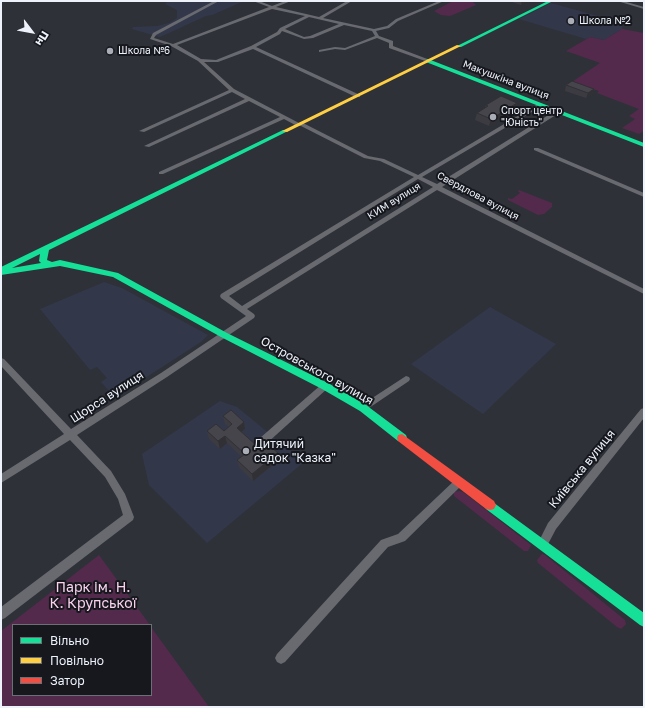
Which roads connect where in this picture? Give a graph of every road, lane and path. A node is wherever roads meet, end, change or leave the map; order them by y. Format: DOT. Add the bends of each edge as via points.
graph roads {
  1 [pos="217,1"];
  2 [pos="255,1"];
  3 [pos="289,1"];
  4 [pos="350,1"];
  5 [pos="442,1"];
  6 [pos="550,1"];
  7 [pos="619,1"];
  8 [pos="429,3"];
  9 [pos="434,4"];
  10 [pos="274,8"];
  11 [pos="644,8"];
  12 [pos="310,16"];
  13 [pos="320,18"];
  14 [pos="344,24"];
  15 [pos="281,29"];
  16 [pos="374,30"];
  17 [pos="377,37"];
  18 [pos="173,45"];
  19 [pos="253,47"];
  20 [pos="321,51"];
  21 [pos="200,60"];
  22 [pos="428,61"];
  23 [pos="232,90"];
  24 [pos="358,96"];
  25 [pos="250,99"];
  26 [pos="540,105"];
  27 [pos="557,112"];
  28 [pos="284,117"];
  29 [pos="300,124"];
  30 [pos="142,131"];
  31 [pos="644,145"];
  32 [pos="147,146"];
  33 [pos="536,149"];
  34 [pos="161,173"];
  35 [pos="418,177"];
  36 [pos="436,186"];
  37 [pos="644,195"];
  38 [pos="45,249"];
  39 [pos="52,264"];
  40 [pos="1,271"];
  41 [pos="644,292"];
  42 [pos="242,309"];
  43 [pos="224,335"];
  44 [pos="1,361"];
  45 [pos="406,379"];
  46 [pos="325,386"];
  47 [pos="364,408"];
  48 [pos="642,418"];
  49 [pos="70,435"];
  50 [pos="263,441"];
  51 [pos="1,479"];
  52 [pos="459,482"];
  53 [pos="543,543"];
  54 [pos="1,614"];
  55 [pos="644,621"];
  56 [pos="281,658"];
  1 -- 18 [label="street, Свердлова вулиця" via="154,34 152,39"];
  2 -- 10 [label="street"];
  3 -- 10 [label="street"];
  4 -- 13 [label="street"];
  5 -- 9 [label="street"];
  6 -- 22 [label="main road"];
  7 -- 11 [label="street"];
  8 -- 9 [label="street"];
  9 -- 16 [label="street" via="388,27"];
  10 -- 12 [label="street"];
  10 -- 18 [label="street"];
  12 -- 13 [label="street"];
  12 -- 15 [label="street"];
  13 -- 14 [label="street"];
  14 -- 15 [label="street" via="304,38"];
  14 -- 16 [label="street"];
  15 -- 19 [label="street" via="279,34"];
  16 -- 17 [label="street"];
  17 -- 20 [label="street" via="345,48"];
  17 -- 22 [label="street" via="391,42 392,47"];
  18 -- 21 [label="street, Свердлова вулиця"];
  19 -- 21 [label="street" via="216,61"];
  19 -- 24 [label="street"];
  21 -- 23 [label="street, Свердлова вулиця"];
  22 -- 24 [label="main road"];
  22 -- 26 [label="main road, Макушкіна вулиця"];
  23 -- 25 [label="street, Свердлова вулиця"];
  23 -- 30 [label="street"];
  24 -- 29 [label="main road"];
  25 -- 28 [label="street, Свердлова вулиця"];
  25 -- 32 [label="street"];
  26 -- 27 [label="main road, Макушкіна вулиця"];
  26 -- 35 [label="street, КИМ вулиця"];
  27 -- 31 [label="main road, Макушкіна вулиця"];
  27 -- 36 [label="street, КИМ вулиця"];
  28 -- 29 [label="street, Свердлова вулиця"];
  28 -- 34 [label="street"];
  29 -- 35 [label="street, Свердлова вулиця" via="366,157 382,160"];
  29 -- 38 [label="main road"];
  33 -- 37 [label="street"];
  35 -- 36 [label="street, Свердлова вулиця"];
  35 -- 42 [label="street, КИМ вулиця" via="224,296"];
  36 -- 41 [label="street, Свердлова вулиця"];
  36 -- 42 [label="street, КИМ вулиця"];
  38 -- 39 [label="main road" via="43,261"];
  38 -- 40 [label="main road"];
  39 -- 40 [label="main road, Островського вулиця"];
  39 -- 43 [label="main road, Островського вулиця" via="60,263 115,276"];
  42 -- 43 [label="street, Щорса вулиця" via="251,316"];
  43 -- 46 [label="main road, Островського вулиця"];
  43 -- 49 [label="street, Щорса вулиця"];
  44 -- 49 [label="street"];
  45 -- 47 [label="street"];
  46 -- 47 [label="main road, Островського вулиця"];
  46 -- 50 [label="street"];
  47 -- 52 [label="main road, Островського вулиця"];
  48 -- 53 [label="street, Київська вулиця" via="552,526"];
  49 -- 51 [label="street, Щорса вулиця"];
  49 -- 54 [label="street" via="108,474 130,517"];
  52 -- 53 [label="main road, Островського вулиця"];
  52 -- 56 [label="street" via="401,538 386,544"];
  53 -- 55 [label="main road, Островського вулиця"];
}
